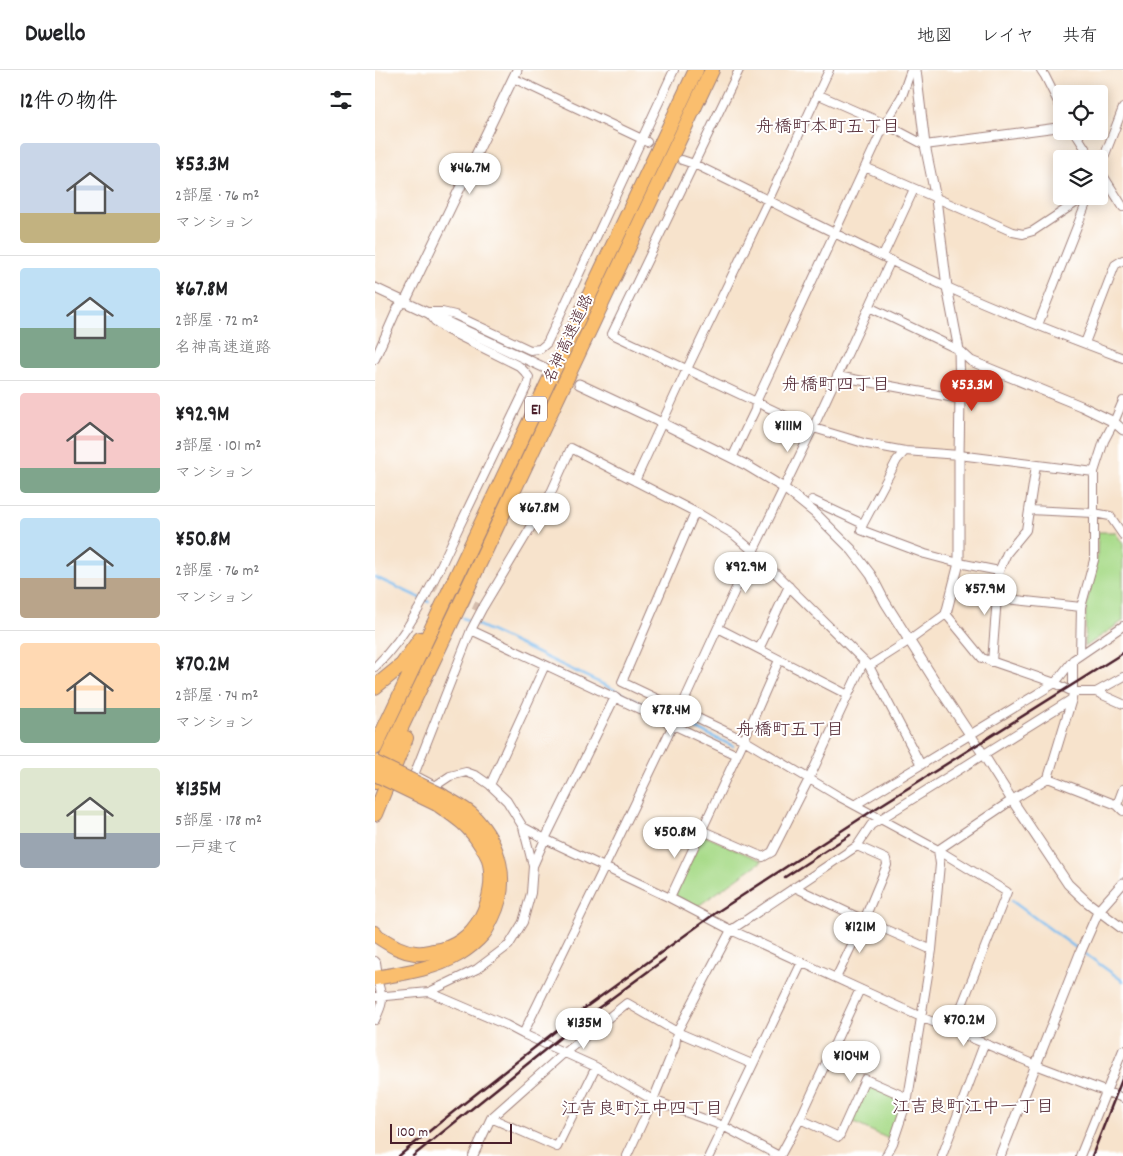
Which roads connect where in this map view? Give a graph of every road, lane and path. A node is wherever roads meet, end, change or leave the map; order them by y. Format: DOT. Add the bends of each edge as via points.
graph roads {
  1 [pos="673,70"];
  2 [pos="696,70"];
  3 [pos="712,70"];
  4 [pos="739,70"];
  5 [pos="829,70"];
  6 [pos="911,70"];
  7 [pos="916,70"];
  8 [pos="1041,70"];
  9 [pos="515,74"];
  10 [pos="1053,92"];
  11 [pos="817,94"];
  12 [pos="1123,108"];
  13 [pos="885,124"];
  14 [pos="1053,128"];
  15 [pos="644,141"];
  16 [pos="925,144"];
  17 [pos="1107,150"];
  18 [pos="682,160"];
  19 [pos="694,164"];
  20 [pos="865,167"];
  21 [pos="1108,184"];
  22 [pos="914,189"];
  23 [pos="936,199"];
  24 [pos="769,200"];
  25 [pos="1073,205"];
  26 [pos="1084,205"];
  27 [pos="1123,207"];
  28 [pos="834,232"];
  29 [pos="883,256"];
  30 [pos="891,260"];
  31 [pos="1123,260"];
  32 [pos="947,287"];
  33 [pos="375,288"];
  34 [pos="405,302"];
  35 [pos="869,307"];
  36 [pos="429,312"];
  37 [pos="1038,325"];
  38 [pos="1085,343"];
  39 [pos="959,350"];
  40 [pos="1123,358"];
  41 [pos="375,359"];
  42 [pos="545,368"];
  43 [pos="687,369"];
  44 [pos="837,376"];
  45 [pos="579,384"];
  46 [pos="960,399"];
  47 [pos="1123,401"];
  48 [pos="756,402"];
  49 [pos="662,422"];
  50 [pos="1115,422"];
  51 [pos="813,428"];
  52 [pos="1123,430"];
  53 [pos="905,451"];
  54 [pos="959,456"];
  55 [pos="732,458"];
  56 [pos="1036,465"];
  57 [pos="1095,472"];
  58 [pos="635,481"];
  59 [pos="784,488"];
  60 [pos="812,500"];
  61 [pos="1029,510"];
  62 [pos="695,512"];
  63 [pos="1094,513"];
  64 [pos="863,524"];
  65 [pos="1123,535"];
  66 [pos="753,551"];
  67 [pos="959,563"];
  68 [pos="999,571"];
  69 [pos="789,586"];
  70 [pos="997,598"];
  71 [pos="461,602"];
  72 [pos="1081,608"];
  73 [pos="442,609"];
  74 [pos="946,614"];
  75 [pos="1123,626"];
  76 [pos="718,628"];
  77 [pos="472,629"];
  78 [pos="910,640"];
  79 [pos="759,649"];
  80 [pos="1077,658"];
  81 [pos="779,660"];
  82 [pos="992,662"];
  83 [pos="866,664"];
  84 [pos="545,665"];
  85 [pos="375,667"];
  86 [pos="1123,677"];
  87 [pos="1055,683"];
  88 [pos="375,687"];
  89 [pos="1095,692"];
  90 [pos="848,695"];
  91 [pos="1073,696"];
  92 [pos="615,697"];
  93 [pos="1123,704"];
  94 [pos="681,711"];
  95 [pos="675,725"];
  96 [pos="970,735"];
  97 [pos="744,740"];
  98 [pos="375,748"];
  99 [pos="983,754"];
  100 [pos="737,755"];
  101 [pos="375,763"];
  102 [pos="921,765"];
  103 [pos="375,774"];
  104 [pos="1048,778"];
  105 [pos="809,779"];
  106 [pos="375,782"];
  107 [pos="490,785"];
  108 [pos="1123,789"];
  109 [pos="439,799"];
  110 [pos="1011,800"];
  111 [pos="855,805"];
  112 [pos="1117,805"];
  113 [pos="1123,811"];
  114 [pos="375,814"];
  115 [pos="881,819"];
  116 [pos="523,827"];
  117 [pos="701,830"];
  118 [pos="545,839"];
  119 [pos="857,846"];
  120 [pos="938,850"];
  121 [pos="533,866"];
  122 [pos="605,866"];
  123 [pos="1123,883"];
  124 [pos="794,887"];
  125 [pos="670,898"];
  126 [pos="1099,910"];
  127 [pos="864,920"];
  128 [pos="1123,929"];
  129 [pos="731,930"];
  130 [pos="375,933"];
  131 [pos="932,950"];
  132 [pos="802,962"];
  133 [pos="376,973"];
  134 [pos="836,978"];
  135 [pos="860,989"];
  136 [pos="429,992"];
  137 [pos="379,997"];
  138 [pos="921,1017"];
  139 [pos="375,1020"];
  140 [pos="952,1030"];
  141 [pos="677,1032"];
  142 [pos="523,1034"];
  143 [pos="984,1044"];
  144 [pos="1123,1050"];
  145 [pos="564,1053"];
  146 [pos="752,1064"];
  147 [pos="1036,1065"];
  148 [pos="596,1068"];
  149 [pos="1106,1091"];
  150 [pos="908,1098"];
  151 [pos="1123,1098"];
  152 [pos="653,1100"];
  153 [pos="491,1118"];
  154 [pos="800,1119"];
  155 [pos="723,1126"];
  156 [pos="473,1156"];
  157 [pos="627,1156"];
  158 [pos="709,1156"];
  159 [pos="779,1156"];
  160 [pos="887,1156"];
  161 [pos="942,1156"];
  162 [pos="1000,1156"];
  163 [pos="1080,1156"];
  1 -- 15 [label="street"];
  2 -- 73 [label="highway, 名神高速道路 / E1"];
  3 -- 71 [label="highway, 名神高速道路 / E1"];
  4 -- 19 [label="street"];
  5 -- 11 [label="street"];
  6 -- 13 [label="street" via="902,96"];
  7 -- 16 [label="street"];
  8 -- 10 [label="street"];
  9 -- 15 [label="street"];
  9 -- 34 [label="street"];
  11 -- 13 [label="street"];
  11 -- 24 [label="street"];
  12 -- 17 [label="street"];
  13 -- 16 [label="street"];
  13 -- 20 [label="street"];
  14 -- 16 [label="street"];
  15 -- 36 [label="street" via="547,343 540,349 530,350 455,315"];
  16 -- 23 [label="street"];
  18 -- 19 [label="street"];
  19 -- 24 [label="street"];
  19 -- 43 [label="street" via="612,334"];
  20 -- 22 [label="street"];
  20 -- 28 [label="street"];
  21 -- 27 [label="street"];
  22 -- 23 [label="street"];
  22 -- 29 [label="street"];
  23 -- 25 [label="street" via="1023,234"];
  23 -- 32 [label="street"];
  24 -- 28 [label="street"];
  24 -- 43 [label="street"];
  26 -- 37 [label="street"];
  28 -- 29 [label="street"];
  28 -- 48 [label="street"];
  29 -- 30 [label="street"];
  30 -- 32 [label="street"];
  30 -- 35 [label="street"];
  31 -- 38 [label="street" via="1115,265"];
  32 -- 37 [label="street"];
  32 -- 39 [label="street"];
  33 -- 34 [label="street"];
  34 -- 36 [label="street"];
  34 -- 41 [label="street" via="398,307"];
  35 -- 39 [label="street"];
  35 -- 44 [label="street"];
  36 -- 42 [label="street"];
  36 -- 85 [label="street" via="447,330 519,366 529,377 426,595 412,621"];
  37 -- 38 [label="street"];
  38 -- 40 [label="street"];
  39 -- 46 [label="street"];
  39 -- 50 [label="street" via="971,361"];
  43 -- 48 [label="street"];
  43 -- 49 [label="street"];
  44 -- 46 [label="street"];
  44 -- 51 [label="street"];
  45 -- 49 [label="street"];
  46 -- 54 [label="street"];
  47 -- 50 [label="street"];
  48 -- 51 [label="street"];
  48 -- 55 [label="street"];
  49 -- 55 [label="street"];
  49 -- 58 [label="street"];
  50 -- 52 [label="street"];
  50 -- 57 [label="street" via="1104,441"];
  51 -- 53 [label="street"];
  51 -- 59 [label="street"];
  53 -- 54 [label="street"];
  53 -- 64 [label="street"];
  54 -- 56 [label="street"];
  54 -- 67 [label="street"];
  55 -- 59 [label="street"];
  56 -- 57 [label="street"];
  56 -- 61 [label="street"];
  57 -- 63 [label="street"];
  58 -- 62 [label="street"];
  58 -- 77 [label="street" via="571,448 549,497"];
  59 -- 66 [label="street"];
  59 -- 78 [label="street" via="815,513 851,550 871,575"];
  60 -- 64 [label="street"];
  61 -- 63 [label="street"];
  61 -- 68 [label="street" via="1026,530 1007,553"];
  62 -- 66 [label="street" via="733,534"];
  62 -- 94 [label="street" via="622,682"];
  63 -- 65 [label="street" via="1110,516"];
  63 -- 72 [label="street" via="1094,560"];
  64 -- 67 [label="street" via="861,530"];
  66 -- 69 [label="street"];
  66 -- 76 [label="street"];
  67 -- 68 [label="street"];
  67 -- 74 [label="street"];
  68 -- 70 [label="street"];
  69 -- 79 [label="street"];
  69 -- 83 [label="street"];
  70 -- 72 [label="street"];
  70 -- 82 [label="street"];
  71 -- 106 [label="highway, 名神高速道路 / E1"];
  71 -- 114 [label="highway"];
  72 -- 80 [label="street"];
  73 -- 88 [label="highway" via="402,665"];
  73 -- 98 [label="highway, 名神高速道路 / E1"];
  74 -- 78 [label="street"];
  74 -- 82 [label="street" via="981,658"];
  75 -- 80 [label="street"];
  76 -- 79 [label="street"];
  76 -- 94 [label="street"];
  77 -- 84 [label="street"];
  77 -- 107 [label="street" via="414,775 435,786 450,776 466,772"];
  78 -- 83 [label="street"];
  78 -- 96 [label="street"];
  79 -- 81 [label="street"];
  80 -- 87 [label="street"];
  80 -- 91 [label="street"];
  81 -- 90 [label="street"];
  81 -- 97 [label="street"];
  82 -- 87 [label="street"];
  83 -- 90 [label="street"];
  83 -- 102 [label="street"];
  84 -- 92 [label="street"];
  84 -- 107 [label="street"];
  86 -- 89 [label="street"];
  87 -- 91 [label="street"];
  87 -- 96 [label="street"];
  89 -- 91 [label="street"];
  89 -- 93 [label="street"];
  90 -- 105 [label="street"];
  91 -- 99 [label="street"];
  91 -- 104 [label="street"];
  92 -- 95 [label="street"];
  92 -- 118 [label="street"];
  94 -- 95 [label="street"];
  94 -- 97 [label="street"];
  95 -- 100 [label="street"];
  95 -- 122 [label="street"];
  96 -- 99 [label="street"];
  96 -- 102 [label="street"];
  97 -- 100 [label="street"];
  97 -- 105 [label="street"];
  99 -- 110 [label="street"];
  99 -- 115 [label="street"];
  100 -- 117 [label="street"];
  101 -- 109 [label="highway, bridge"];
  102 -- 111 [label="street"];
  103 -- 109 [label="highway, bridge"];
  104 -- 110 [label="street"];
  104 -- 112 [label="street"];
  105 -- 111 [label="street"];
  105 -- 117 [label="street" via="772,852 763,857"];
  107 -- 116 [label="street" via="507,801"];
  108 -- 112 [label="street"];
  109 -- 130 [label="highway" via="474,833 489,857 491,890 485,909 467,936 441,951 417,954 395,948"];
  109 -- 133 [label="highway" via="472,815 490,838 501,878 497,908 484,934 461,953 439,964 404,973"];
  110 -- 120 [label="street"];
  110 -- 126 [label="street" via="1068,884"];
  111 -- 115 [label="street"];
  112 -- 113 [label="street"];
  115 -- 119 [label="street" via="871,825"];
  115 -- 120 [label="street"];
  116 -- 118 [label="street"];
  116 -- 121 [label="street"];
  117 -- 125 [label="street"];
  118 -- 121 [label="street"];
  118 -- 122 [label="street"];
  119 -- 124 [label="street"];
  119 -- 127 [label="street" via="886,859 887,864"];
  120 -- 131 [label="street" via="940,864"];
  120 -- 140 [label="street" via="1007,892"];
  121 -- 136 [label="street" via="531,893 523,922 509,945 477,969"];
  122 -- 125 [label="street"];
  122 -- 142 [label="street"];
  123 -- 126 [label="street"];
  124 -- 127 [label="street"];
  124 -- 129 [label="street"];
  125 -- 129 [label="street"];
  126 -- 128 [label="street"];
  126 -- 147 [label="street"];
  127 -- 131 [label="street"];
  127 -- 134 [label="street"];
  129 -- 132 [label="street"];
  129 -- 141 [label="street"];
  131 -- 138 [label="street"];
  132 -- 134 [label="street"];
  132 -- 146 [label="street"];
  133 -- 137 [label="street"];
  134 -- 135 [label="street"];
  135 -- 138 [label="street"];
  135 -- 154 [label="street"];
  136 -- 137 [label="street"];
  136 -- 142 [label="street"];
  137 -- 139 [label="street" via="381,1008"];
  138 -- 140 [label="street"];
  138 -- 150 [label="street"];
  140 -- 143 [label="street"];
  141 -- 145 [label="street" via="627,1003"];
  141 -- 146 [label="street"];
  141 -- 152 [label="street" via="675,1046"];
  142 -- 145 [label="street"];
  143 -- 147 [label="street"];
  143 -- 161 [label="street"];
  144 -- 149 [label="street"];
  145 -- 148 [label="street"];
  145 -- 153 [label="street"];
  146 -- 155 [label="street"];
  147 -- 149 [label="street"];
  147 -- 162 [label="street"];
  148 -- 152 [label="street"];
  148 -- 153 [label="street" via="557,1147"];
  149 -- 151 [label="street"];
  149 -- 163 [label="street"];
  150 -- 154 [label="street" via="865,1079 839,1137"];
  150 -- 160 [label="street"];
  152 -- 155 [label="street"];
  152 -- 157 [label="street"];
  153 -- 156 [label="street"];
  154 -- 159 [label="street"];
  155 -- 158 [label="street"];
  155 -- 159 [label="street"];
}
